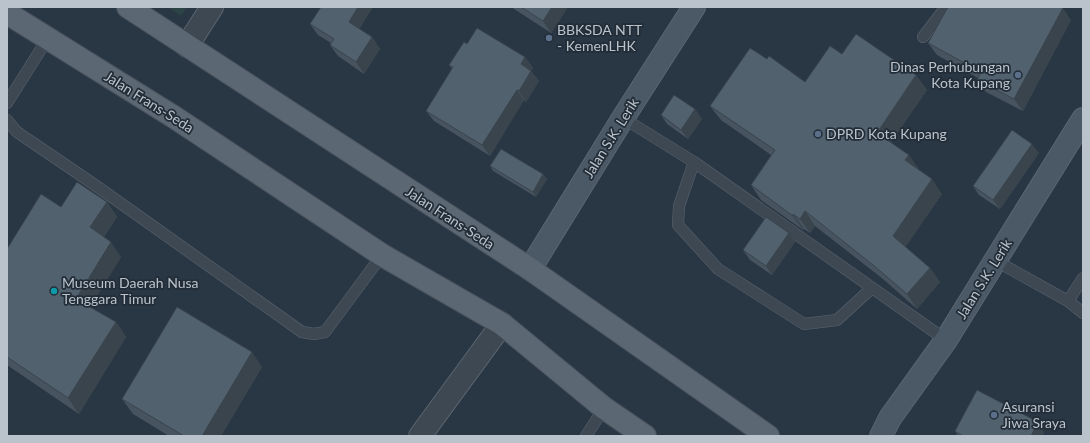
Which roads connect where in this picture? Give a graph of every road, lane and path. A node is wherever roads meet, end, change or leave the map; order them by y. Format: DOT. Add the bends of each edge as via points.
graph roads {
  1 [pos="128,7"];
  2 [pos="212,7"];
  3 [pos="694,7"];
  4 [pos="946,7"];
  5 [pos="7,13"];
  6 [pos="923,37"];
  7 [pos="48,38"];
  8 [pos="187,46"];
  9 [pos="7,103"];
  10 [pos="623,118"];
  11 [pos="1083,119"];
  12 [pos="7,120"];
  13 [pos="694,162"];
  14 [pos="382,255"];
  15 [pos="996,261"];
  16 [pos="530,269"];
  17 [pos="1083,278"];
  18 [pos="872,288"];
  19 [pos="1068,301"];
  20 [pos="1083,313"];
  21 [pos="502,324"];
  22 [pos="946,340"];
  23 [pos="604,408"];
  24 [pos="420,436"];
  25 [pos="586,436"];
  26 [pos="645,436"];
  27 [pos="768,436"];
  28 [pos="881,436"];
  1 -- 8 [label="main road, Jalan Frans-Seda"];
  2 -- 8 [label="street"];
  3 -- 10 [label="main road, Jalan S.K. Lerik"];
  4 -- 6 [label="lane"];
  5 -- 7 [label="main road, Jalan Frans-Seda"];
  7 -- 9 [label="lane"];
  7 -- 14 [label="main road, Jalan Frans-Seda" via="174,117"];
  8 -- 16 [label="main road, Jalan Frans-Seda"];
  10 -- 13 [label="lane"];
  10 -- 16 [label="main road, Jalan S.K. Lerik"];
  11 -- 15 [label="main road, Jalan S.K. Lerik"];
  12 -- 14 [label="lane" via="17,132 302,332 325,332"];
  13 -- 18 [label="lane"];
  13 -- 18 [label="lane" via="679,206 678,225 718,269 804,324 837,320"];
  14 -- 21 [label="main road, Jalan Frans-Seda"];
  15 -- 19 [label="lane"];
  15 -- 22 [label="main road, Jalan S.K. Lerik"];
  16 -- 27 [label="main road, Jalan Frans-Seda"];
  17 -- 19 [label="lane"];
  18 -- 22 [label="lane"];
  19 -- 20 [label="lane"];
  21 -- 23 [label="main road, Jalan Frans-Seda"];
  21 -- 24 [label="street"];
  22 -- 28 [label="main road, Jalan S.K. Lerik" via="890,418"];
  23 -- 25 [label="lane"];
  23 -- 26 [label="main road, Jalan Frans-Seda"];
}
